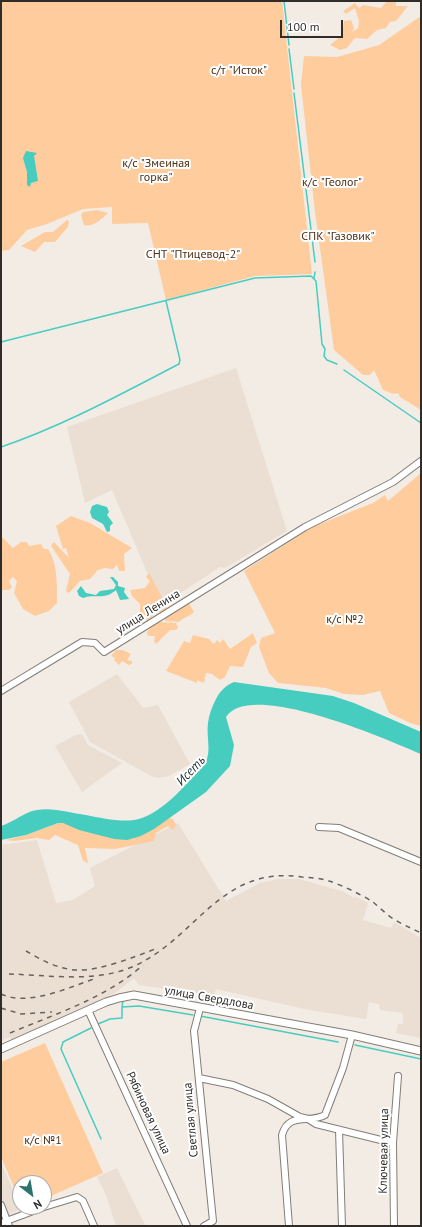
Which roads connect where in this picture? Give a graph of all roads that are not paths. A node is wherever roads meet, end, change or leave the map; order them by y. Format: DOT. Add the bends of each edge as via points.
graph roads {
  1 [pos="421,461"];
  2 [pos="1,691"];
  3 [pos="319,827"];
  4 [pos="421,862"];
  5 [pos="200,1008"];
  6 [pos="88,1010"];
  7 [pos="352,1035"];
  8 [pos="1,1049"];
  9 [pos="421,1051"];
  10 [pos="398,1076"];
  11 [pos="199,1078"];
  12 [pos="308,1118"];
  13 [pos="339,1130"];
  14 [pos="393,1143"];
  15 [pos="1,1204"];
  16 [pos="52,1205"];
  17 [pos="25,1215"];
  18 [pos="6,1223"];
  19 [pos="94,1226"];
  20 [pos="187,1226"];
  21 [pos="204,1226"];
  22 [pos="289,1226"];
  23 [pos="342,1226"];
  24 [pos="394,1226"];
  1 -- 2 [label="street, улица Ленина" via="393,482 305,527 104,652 95,644 82,642"];
  3 -- 4 [label="street" via="338,828"];
  5 -- 6 [label="main road, улица Свердлова" via="134,996 118,998"];
  5 -- 7 [label="main road, улица Свердлова"];
  5 -- 11 [label="street, Светлая улица" via="194,1031"];
  6 -- 8 [label="main road, улица Свердлова"];
  6 -- 20 [label="street, Рябиновая улица"];
  7 -- 9 [label="main road, улица Свердлова"];
  7 -- 12 [label="street" via="328,1110 323,1116"];
  10 -- 14 [label="street, Ключевая улица"];
  11 -- 12 [label="street" via="233,1085 300,1117"];
  11 -- 21 [label="street, Светлая улица" via="212,1221"];
  12 -- 13 [label="street" via="316,1124"];
  12 -- 22 [label="street" via="290,1122 284,1127 282,1135"];
  13 -- 14 [label="street"];
  13 -- 23 [label="street"];
  14 -- 24 [label="street, Ключевая улица"];
  15 -- 18 [label="street"];
  16 -- 19 [label="street" via="77,1197 83,1201"];
  17 -- 18 [label="street"];
}
